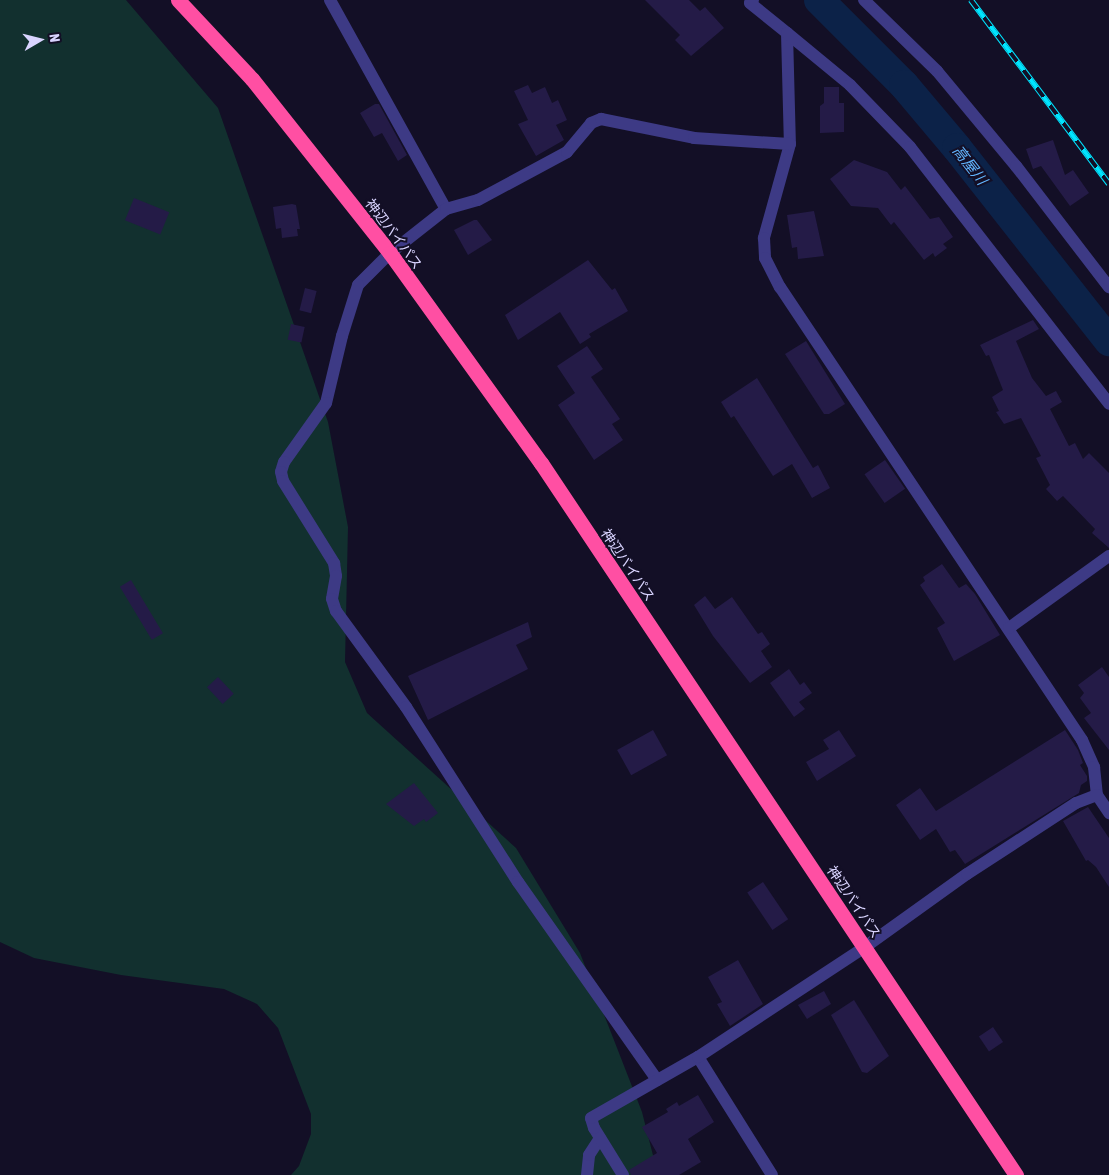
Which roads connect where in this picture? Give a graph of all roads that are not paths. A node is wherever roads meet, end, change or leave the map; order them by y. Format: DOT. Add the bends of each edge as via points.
graph roads {
  1 [pos="178,0"];
  2 [pos="330,0"];
  3 [pos="864,0"];
  4 [pos="750,1"];
  5 [pos="787,33"];
  6 [pos="790,144"];
  7 [pos="446,209"];
  8 [pos="390,254"];
  9 [pos="1109,287"];
  10 [pos="1109,404"];
  11 [pos="1109,556"];
  12 [pos="1009,628"];
  13 [pos="1097,795"];
  14 [pos="1109,813"];
  15 [pos="865,947"];
  16 [pos="698,1057"];
  17 [pos="657,1080"];
  18 [pos="600,1138"];
  19 [pos="587,1175"];
  20 [pos="623,1175"];
  21 [pos="772,1175"];
  22 [pos="1016,1175"];
  1 -- 8 [label="highway, 神辺バイパス" via="252,79"];
  2 -- 7 [label="street"];
  3 -- 9 [label="street" via="937,71 1016,166"];
  4 -- 5 [label="street"];
  5 -- 6 [label="street"];
  5 -- 10 [label="street" via="850,84 910,146"];
  6 -- 7 [label="street" via="694,138 601,119 591,123 567,152 478,200"];
  6 -- 12 [label="street" via="764,238 766,258 780,288"];
  7 -- 8 [label="street"];
  8 -- 15 [label="highway, 神辺バイパス" via="540,464"];
  8 -- 17 [label="street" via="358,286 352,297 326,403 284,462 283,481 334,563 336,576 332,599 336,611 406,707 518,882"];
  11 -- 12 [label="street"];
  12 -- 13 [label="street" via="1082,740 1094,767"];
  13 -- 14 [label="street"];
  13 -- 15 [label="street" via="1076,803 1013,843"];
  15 -- 16 [label="street"];
  15 -- 22 [label="highway, 神辺バイパス"];
  16 -- 17 [label="street"];
  16 -- 21 [label="street"];
  17 -- 18 [label="street" via="591,1118"];
  18 -- 19 [label="street" via="589,1155"];
  18 -- 20 [label="street"];
}
